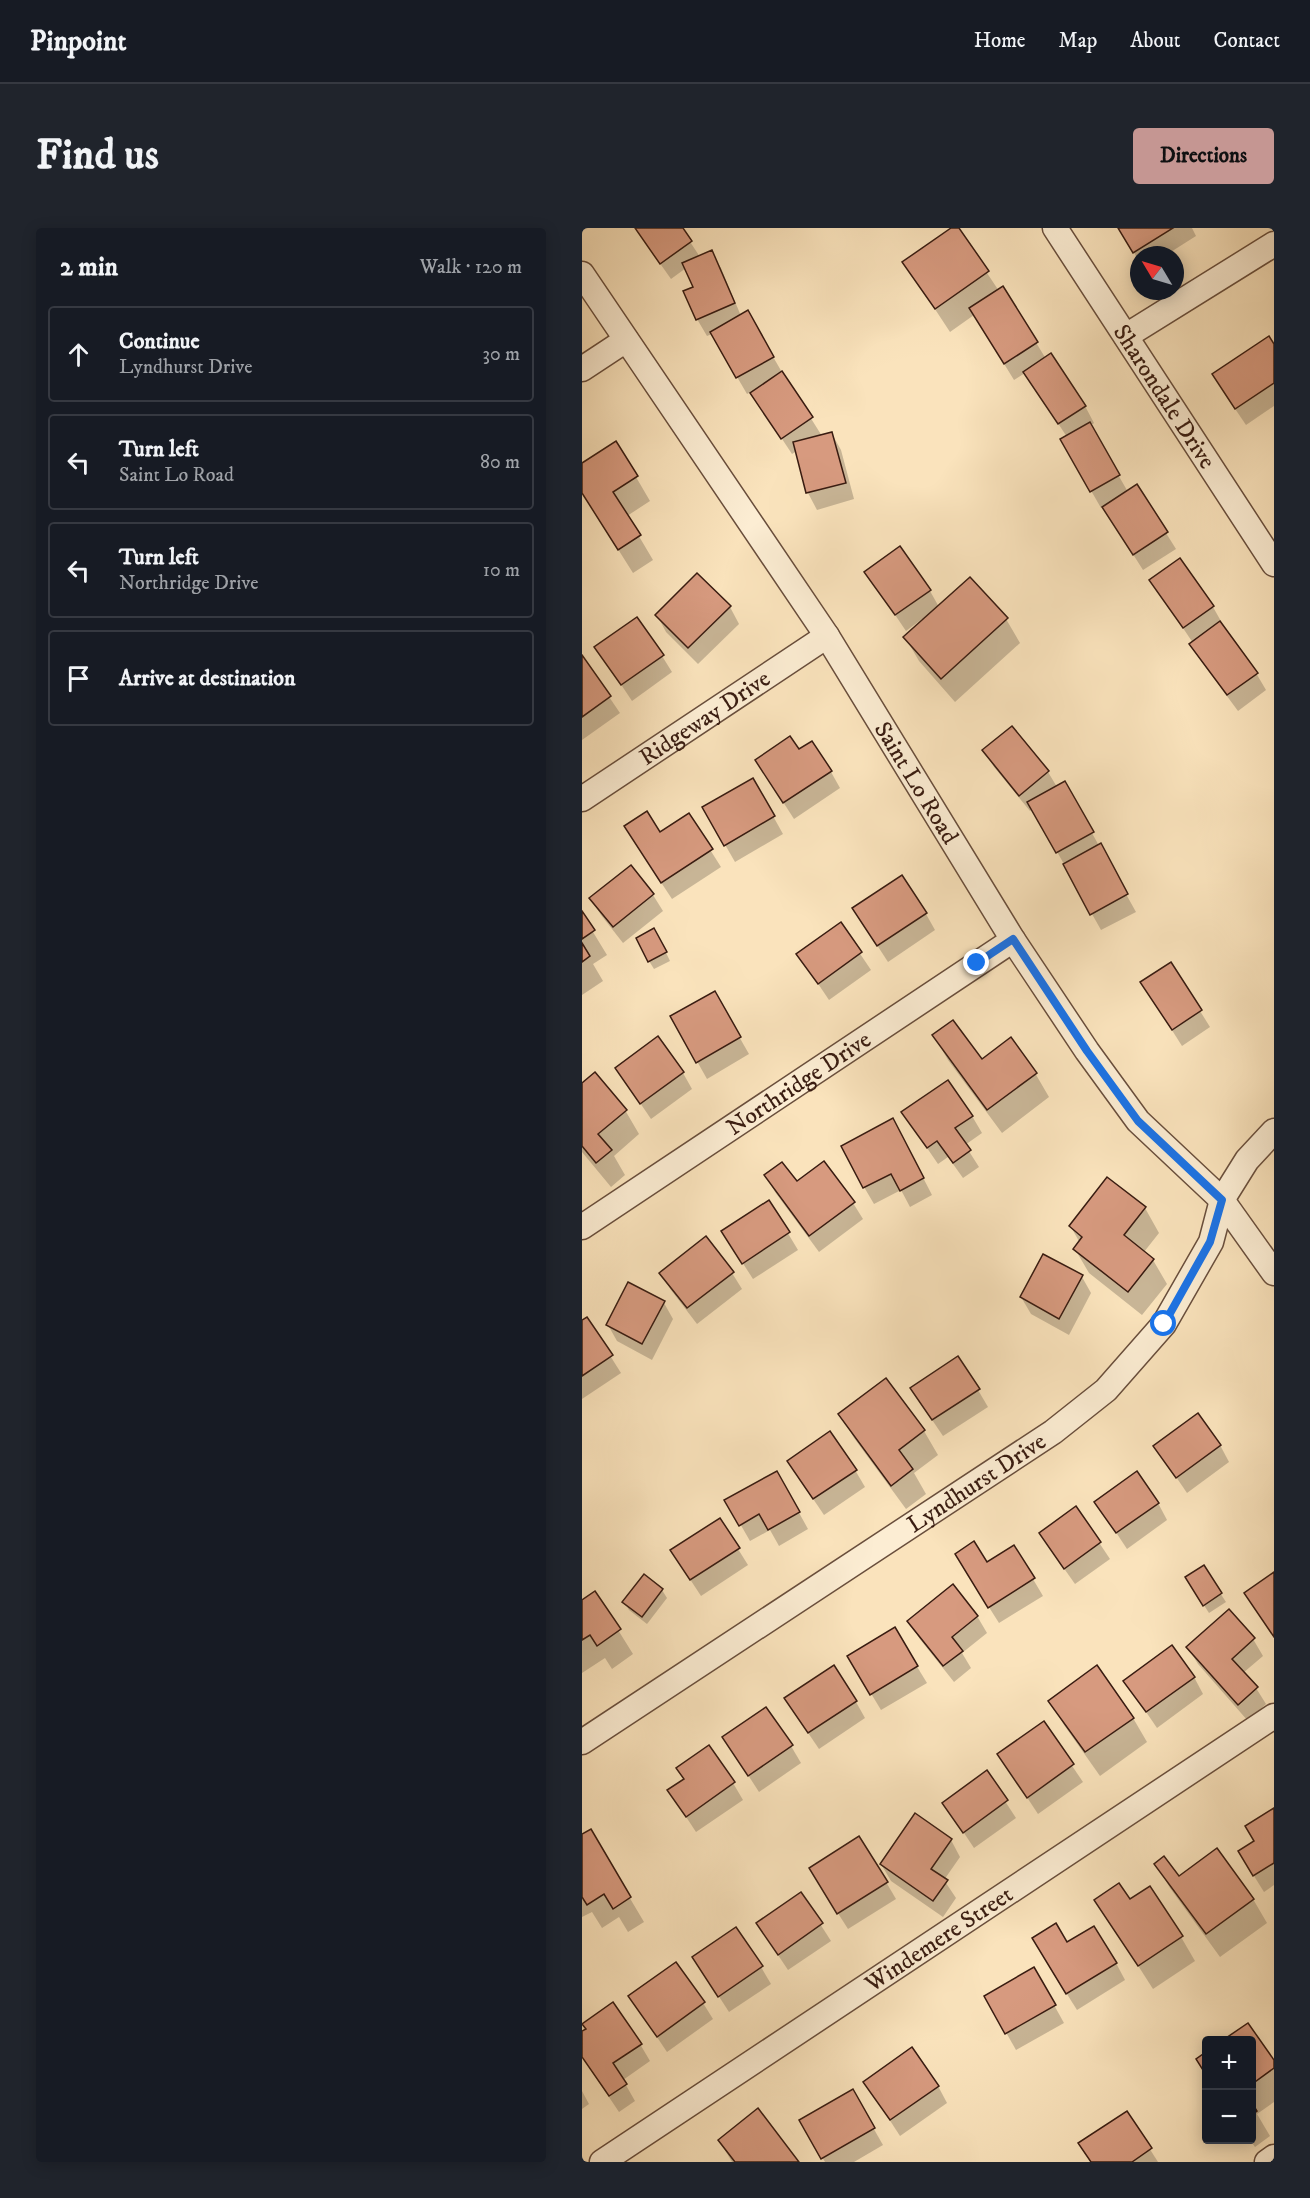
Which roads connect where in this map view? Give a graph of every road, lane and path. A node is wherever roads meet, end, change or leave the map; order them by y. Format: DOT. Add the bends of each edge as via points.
graph roads {
  1 [pos="1055,228"];
  2 [pos="1274,244"];
  3 [pos="582,274"];
  4 [pos="1126,336"];
  5 [pos="626,340"];
  6 [pos="582,369"];
  7 [pos="1274,564"];
  8 [pos="827,636"];
  9 [pos="582,799"];
  10 [pos="1013,939"];
  11 [pos="1274,1131"];
  12 [pos="1222,1200"];
  13 [pos="582,1227"];
  14 [pos="1274,1273"];
  15 [pos="1274,1716"];
  16 [pos="582,1742"];
  17 [pos="1274,2157"];
  18 [pos="602,2162"];
  19 [pos="1267,2162"];
  1 -- 4 [label="street, Sharondale Drive"];
  2 -- 4 [label="street"];
  3 -- 5 [label="street, Saint Lo Road"];
  4 -- 7 [label="street, Sharondale Drive"];
  5 -- 6 [label="street"];
  5 -- 8 [label="street, Saint Lo Road"];
  8 -- 9 [label="street, Ridgeway Drive"];
  8 -- 10 [label="street, Saint Lo Road"];
  10 -- 12 [label="street, Saint Lo Road" via="1138,1121"];
  10 -- 13 [label="street, Northridge Drive"];
  11 -- 12 [label="street, Lyndhurst Drive" via="1247,1160"];
  12 -- 14 [label="street, Saint Lo Road"];
  12 -- 16 [label="street, Lyndhurst Drive" via="1210,1242 1164,1324 1106,1390 1053,1432"];
  15 -- 18 [label="street, Windemere Street"];
  17 -- 19 [label="street"];
}
